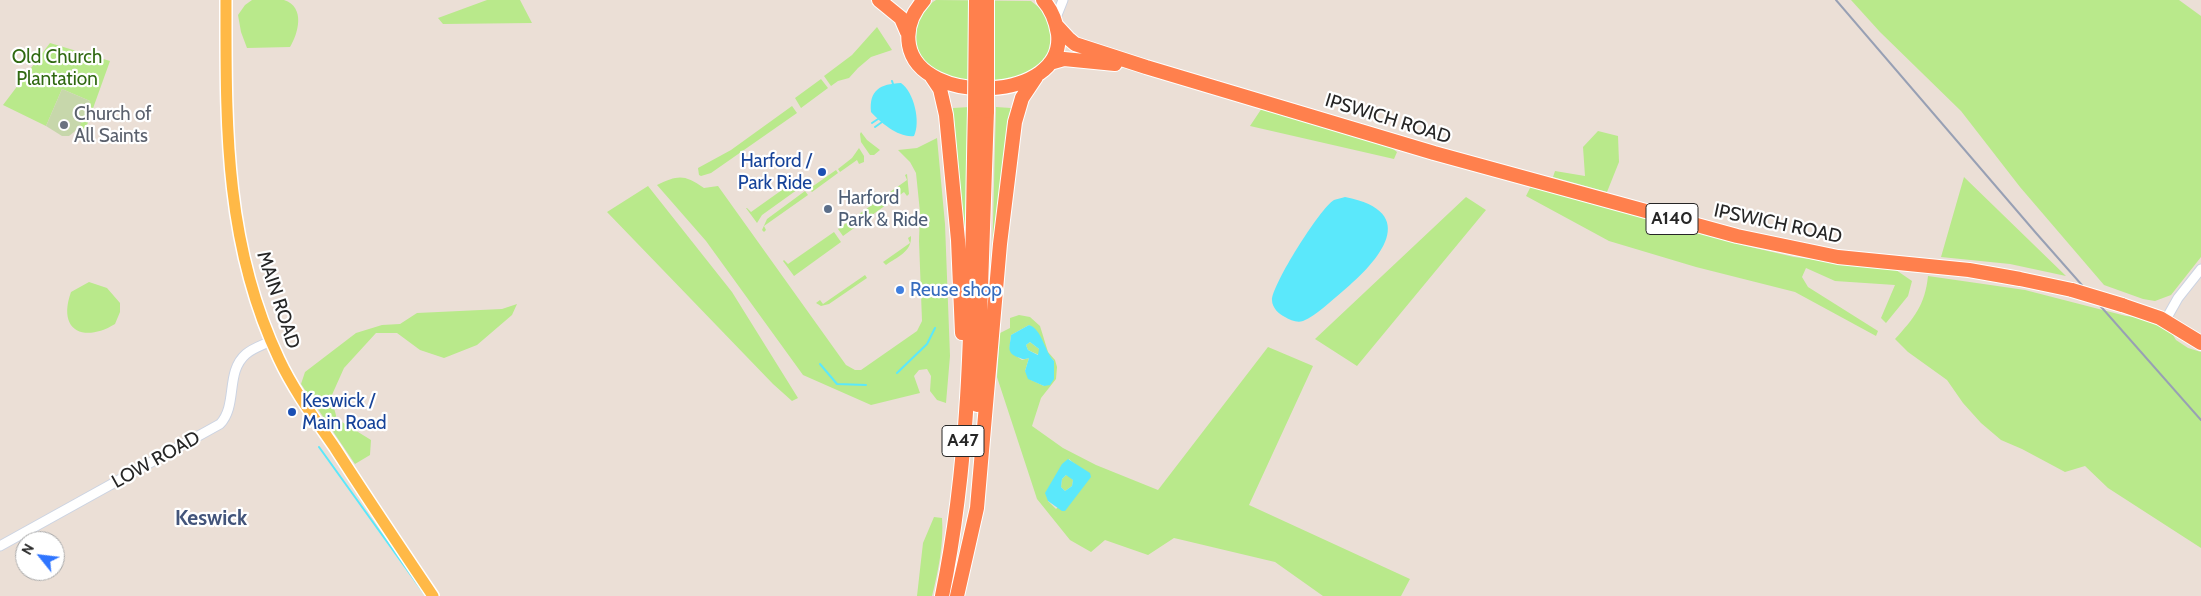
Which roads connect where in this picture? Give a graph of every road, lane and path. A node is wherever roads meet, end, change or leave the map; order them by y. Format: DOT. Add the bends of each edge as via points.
graph roads {
  1 [pos="226,0"];
  2 [pos="879,0"];
  3 [pos="913,0"];
  4 [pos="924,0"];
  5 [pos="976,0"];
  6 [pos="987,0"];
  7 [pos="1043,0"];
  8 [pos="1063,0"];
  9 [pos="1056,23"];
  10 [pos="907,32"];
  11 [pos="1050,63"];
  12 [pos="1146,67"];
  13 [pos="932,77"];
  14 [pos="1036,77"];
  15 [pos="981,110"];
  16 [pos="2201,269"];
  17 [pos="2165,320"];
  18 [pos="271,341"];
  19 [pos="2201,342"];
  20 [pos="954,528"];
  21 [pos="0,546"];
  22 [pos="433,596"];
  23 [pos="942,596"];
  24 [pos="956,596"];
  1 -- 18 [label="main road, MAIN ROAD" via="227,124 234,210"];
  2 -- 10 [label="highway" via="901,18"];
  3 -- 4 [label="highway"];
  4 -- 10 [label="highway"];
  5 -- 15 [label="highway, A47, bridge"];
  6 -- 15 [label="highway, A47, bridge"];
  7 -- 9 [label="highway, IPSWICH ROAD"];
  8 -- 9 [label="street"];
  9 -- 11 [label="highway" via="1058,44"];
  9 -- 12 [label="highway, IPSWICH ROAD / A140" via="1075,44"];
  10 -- 13 [label="highway" via="915,61"];
  11 -- 12 [label="highway, IPSWICH ROAD / A140" via="1064,58"];
  11 -- 14 [label="highway"];
  12 -- 17 [label="highway, IPSWICH ROAD / A140, bridge" via="1480,166 1737,236 1838,257 1969,270 2020,279 2072,290"];
  13 -- 14 [label="highway" via="982,88"];
  13 -- 20 [label="highway, A47" via="940,89 946,115 958,240 963,396"];
  14 -- 24 [label="highway, A47" via="1022,98 1015,122 1000,244 977,508"];
  15 -- 20 [label="highway, A47" via="962,467"];
  15 -- 24 [label="highway, A47" via="980,344 972,486"];
  16 -- 17 [label="street"];
  17 -- 19 [label="highway, IPSWICH ROAD / A140"];
  18 -- 21 [label="street, LOW ROAD" via="242,359 234,376 227,414 220,424"];
  18 -- 22 [label="main road, MAIN ROAD" via="301,400"];
  20 -- 23 [label="highway, A47"];
}
